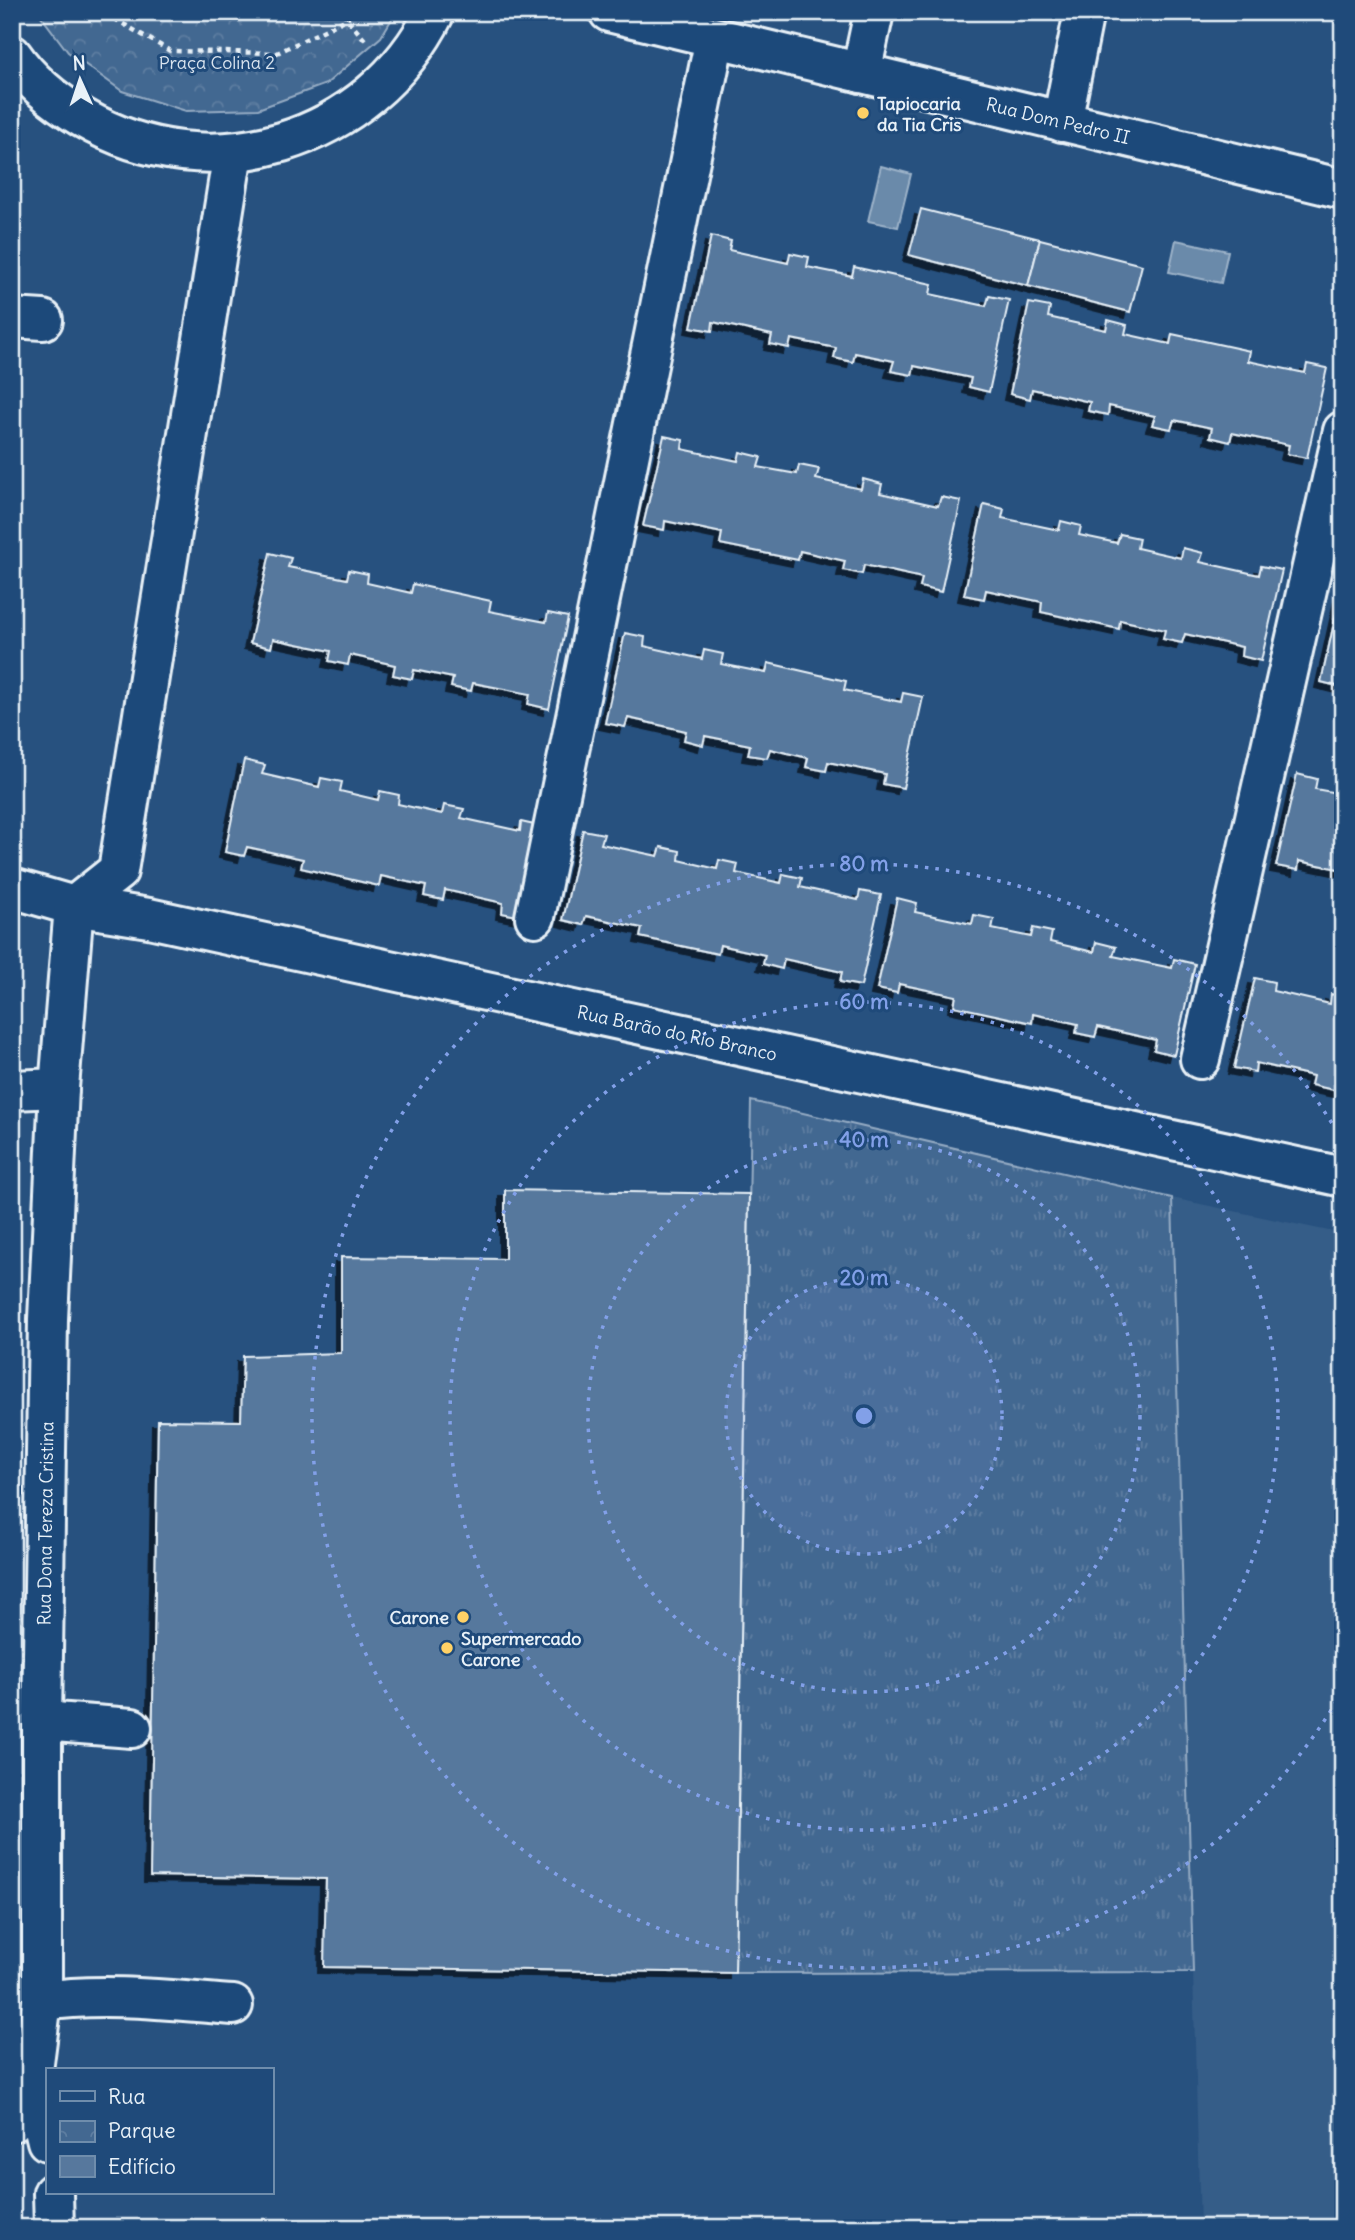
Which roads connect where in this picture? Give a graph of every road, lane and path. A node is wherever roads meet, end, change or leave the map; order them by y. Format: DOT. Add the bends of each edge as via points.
graph roads {
  1 [pos="107,12"];
  2 [pos="351,12"];
  3 [pos="435,12"];
  4 [pos="609,12"];
  5 [pos="874,12"];
  6 [pos="1084,12"];
  7 [pos="715,38"];
  8 [pos="12,55"];
  9 [pos="861,73"];
  10 [pos="1062,122"];
  11 [pos="233,152"];
  12 [pos="1340,178"];
  13 [pos="1343,431"];
  14 [pos="12,888"];
  15 [pos="74,906"];
  16 [pos="535,917"];
  17 [pos="1200,1059"];
  18 [pos="59,1088"];
  19 [pos="12,1090"];
  20 [pos="1343,1177"];
  21 [pos="42,1721"];
  22 [pos="132,1728"];
  23 [pos="42,2001"];
  24 [pos="233,2005"];
  25 [pos="32,2078"];
  26 [pos="12,2122"];
  27 [pos="46,2137"];
  28 [pos="53,2194"];
  29 [pos="54,2228"];
  1 -- 2 [label="path" via="170,51 277,53 347,19"];
  3 -- 11 [label="street" via="393,74 337,119 304,135"];
  4 -- 7 [label="street, Rua Dom Pedro II"];
  5 -- 9 [label="street"];
  6 -- 10 [label="street"];
  7 -- 9 [label="street, Rua Dom Pedro II"];
  7 -- 16 [label="street"];
  8 -- 11 [label="street" via="66,108 129,140 163,149"];
  9 -- 10 [label="street, Rua Dom Pedro II"];
  10 -- 12 [label="street, Rua Dom Pedro II"];
  11 -- 15 [label="street" via="118,871"];
  13 -- 17 [label="street"];
  14 -- 15 [label="street, Rua Barão do Río Branco"];
  15 -- 18 [label="street, Rua Dona Tereza Cristina"];
  15 -- 20 [label="street, Rua Barão do Río Branco" via="149,918"];
  18 -- 19 [label="street"];
  18 -- 21 [label="street, Rua Dona Tereza Cristina" via="48,1319"];
  21 -- 22 [label="street"];
  21 -- 23 [label="street, Rua Dona Tereza Cristina"];
  23 -- 24 [label="street" via="113,1996"];
  23 -- 25 [label="street, Rua Dona Tereza Cristina"];
  25 -- 26 [label="street"];
  25 -- 27 [label="street, Rua Dona Tereza Cristina"];
  28 -- 29 [label="street"];
}
